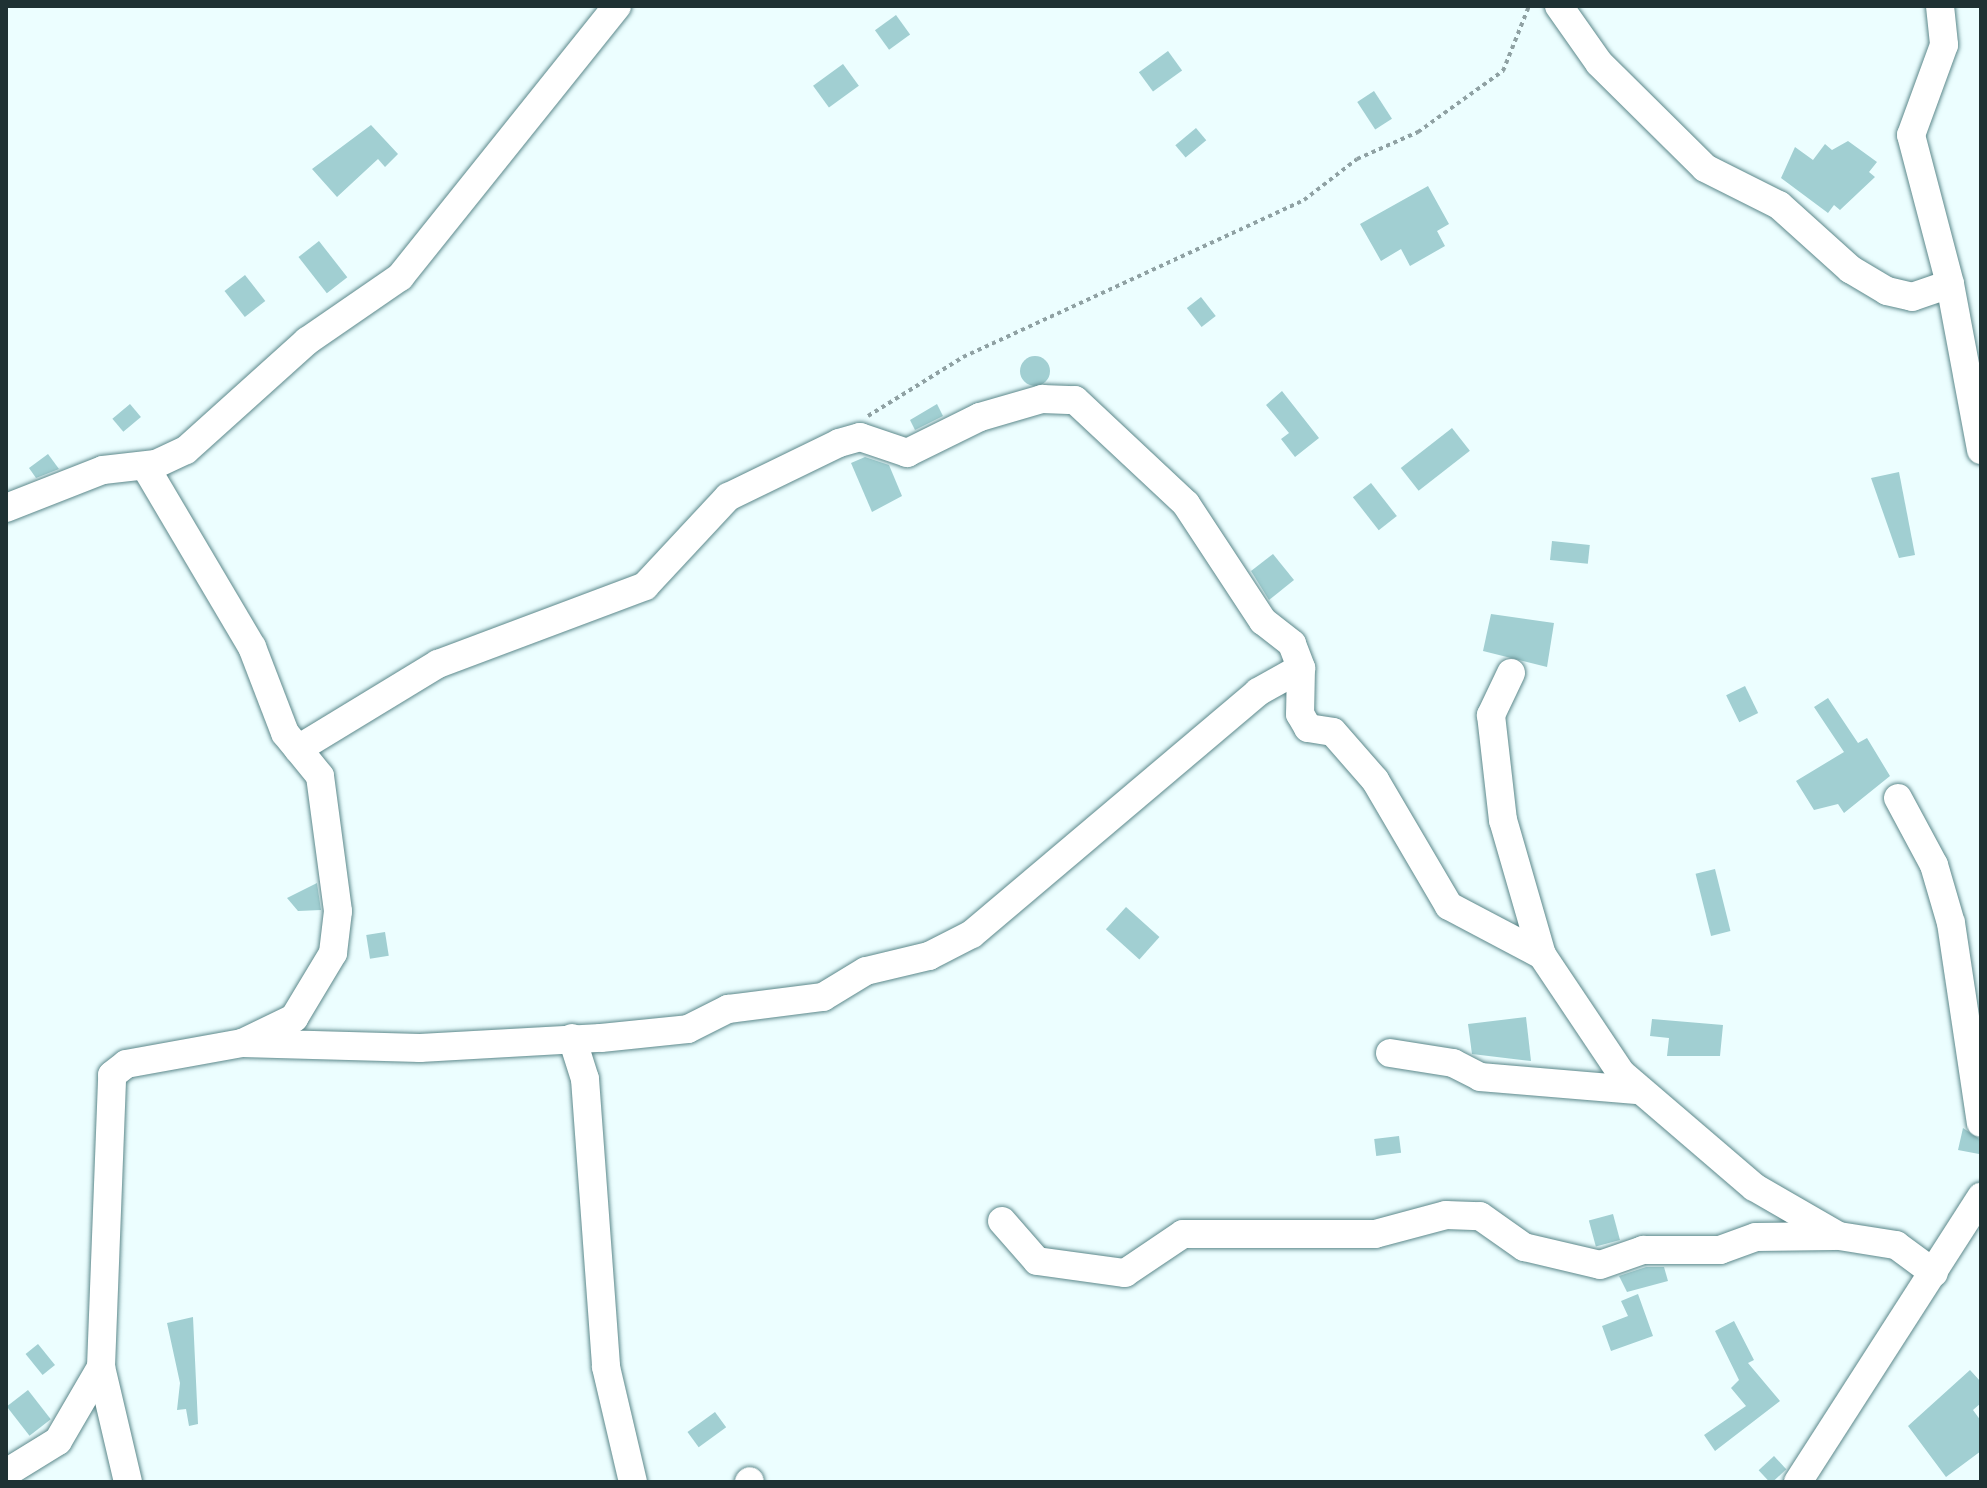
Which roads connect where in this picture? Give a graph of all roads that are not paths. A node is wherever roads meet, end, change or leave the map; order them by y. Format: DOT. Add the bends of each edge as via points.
graph roads {
  1 [pos="617,6"];
  2 [pos="1559,6"];
  3 [pos="1940,6"];
  4 [pos="1950,284"];
  5 [pos="1969,337"];
  6 [pos="1981,450"];
  7 [pos="145,466"];
  8 [pos="6,508"];
  9 [pos="1301,668"];
  10 [pos="1511,673"];
  11 [pos="298,749"];
  12 [pos="1898,798"];
  13 [pos="1542,955"];
  14 [pos="572,1038"];
  15 [pos="242,1043"];
  16 [pos="1390,1053"];
  17 [pos="1636,1090"];
  18 [pos="1981,1123"];
  19 [pos="1981,1197"];
  20 [pos="1002,1221"];
  21 [pos="1839,1236"];
  22 [pos="1934,1273"];
  23 [pos="101,1367"];
  24 [pos="6,1473"];
  25 [pos="128,1482"];
  26 [pos="633,1482"];
  27 [pos="1798,1482"];
  1 -- 7 [label="street" via="400,277 307,341 186,450"];
  2 -- 4 [label="street" via="1599,63 1705,168 1779,205 1850,269 1887,291 1912,297"];
  3 -- 4 [label="street" via="1944,45 1911,135"];
  4 -- 5 [label="street"];
  5 -- 6 [label="street"];
  7 -- 8 [label="street" via="103,470"];
  7 -- 11 [label="street" via="252,647 274,714"];
  9 -- 11 [label="street" via="1292,644 1263,621 1186,504 1075,400 1042,399 980,417 907,453 860,437 839,443 728,497 645,586 438,664"];
  9 -- 13 [label="street" via="1304,721 1333,732 1375,780 1449,906"];
  9 -- 14 [label="street" via="1258,692 972,934 929,956 866,971 823,997 728,1009 688,1029"];
  10 -- 13 [label="street" via="1491,715 1503,820"];
  11 -- 15 [label="street" via="329,805 338,911 333,953 294,1018"];
  12 -- 18 [label="street" via="1934,865 1951,923"];
  13 -- 17 [label="street"];
  14 -- 15 [label="street" via="420,1048"];
  14 -- 26 [label="street" via="591,1132 606,1367"];
  15 -- 23 [label="street" via="126,1064 112,1075"];
  16 -- 17 [label="street" via="1453,1063 1480,1077"];
  17 -- 21 [label="street" via="1754,1187"];
  19 -- 22 [label="street"];
  20 -- 21 [label="street" via="1037,1261 1125,1273 1183,1234 1375,1234 1446,1215 1480,1216 1524,1247 1600,1265 1643,1250 1720,1250 1756,1237"];
  21 -- 22 [label="street" via="1896,1245"];
  22 -- 27 [label="street"];
  23 -- 24 [label="street" via="58,1441"];
  23 -- 25 [label="street"];
}
